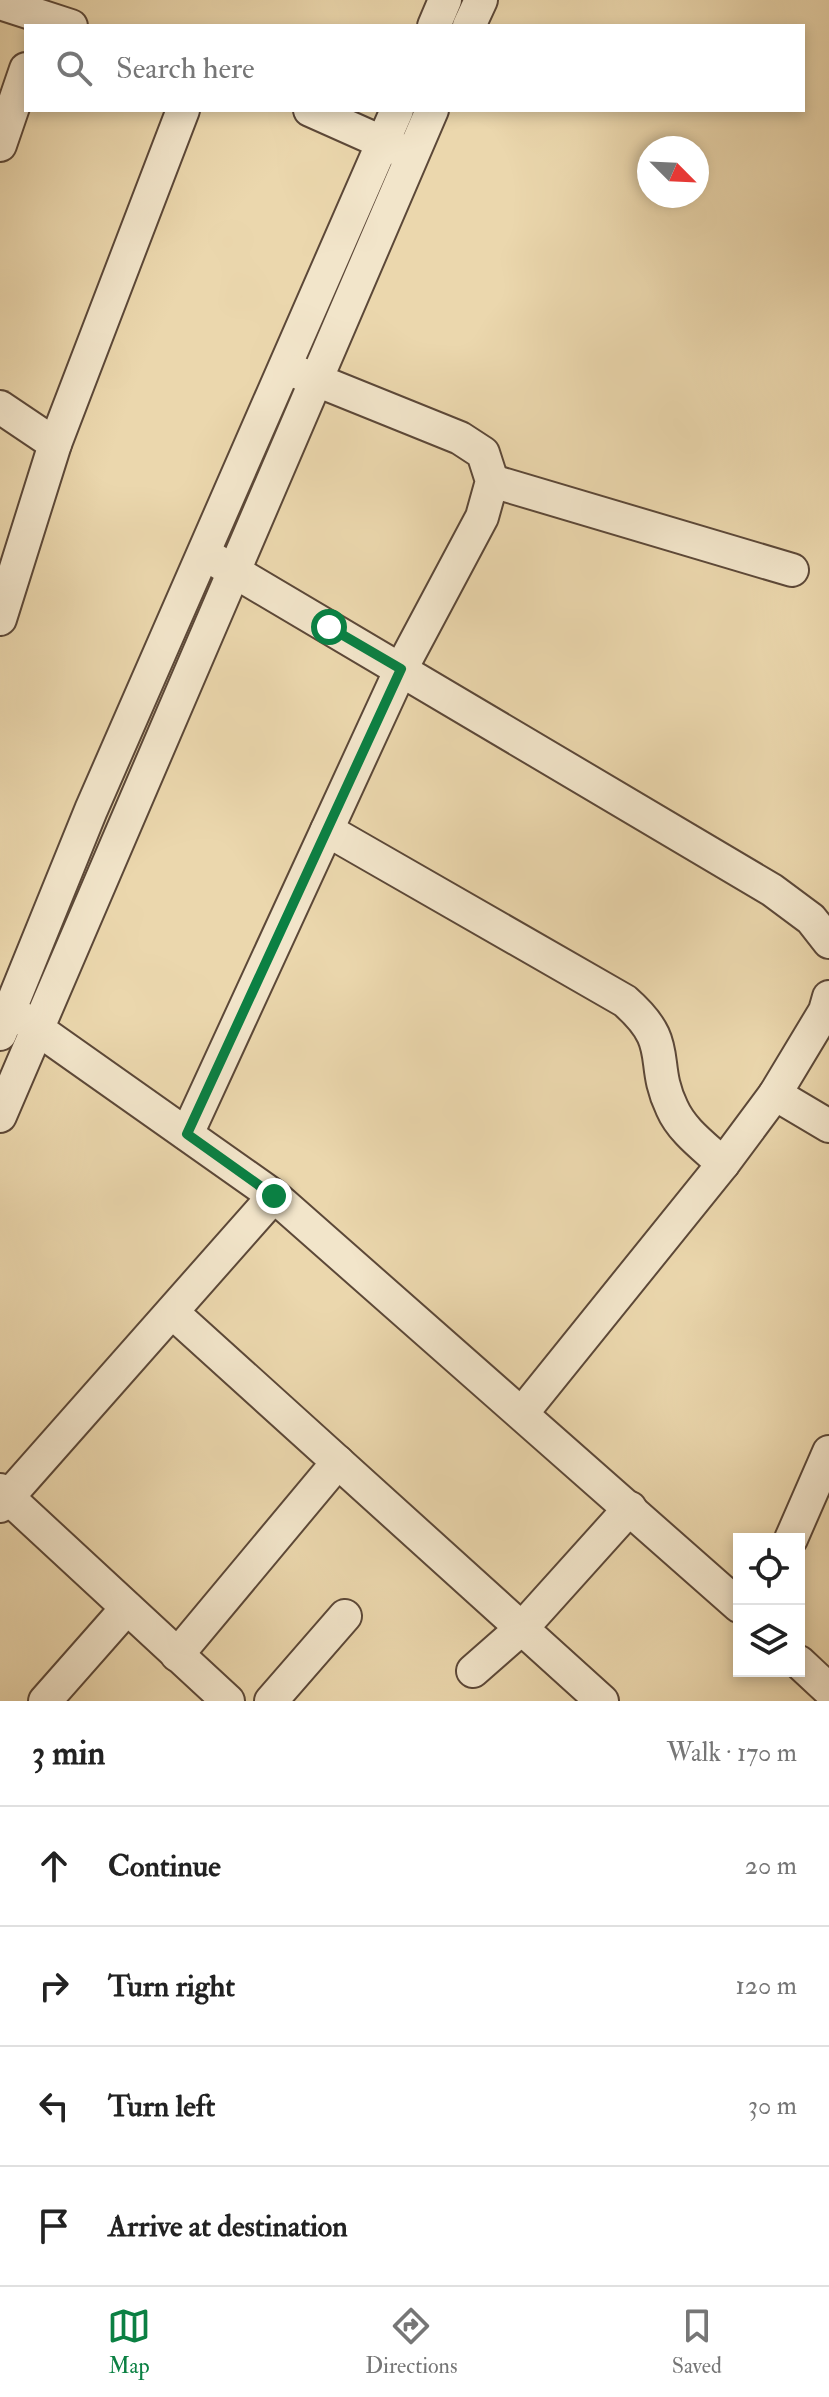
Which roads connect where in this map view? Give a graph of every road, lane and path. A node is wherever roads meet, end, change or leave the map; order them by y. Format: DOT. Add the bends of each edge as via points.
graph roads {
  1 [pos="445,0"];
  2 [pos="481,0"];
  3 [pos="0,3"];
  4 [pos="51,23"];
  5 [pos="435,24"];
  6 [pos="470,24"];
  7 [pos="24,75"];
  8 [pos="182,112"];
  9 [pos="315,112"];
  10 [pos="397,112"];
  11 [pos="430,112"];
  12 [pos="0,145"];
  13 [pos="397,148"];
  14 [pos="285,367"];
  15 [pos="315,380"];
  16 [pos="0,407"];
  17 [pos="55,444"];
  18 [pos="492,481"];
  19 [pos="203,554"];
  20 [pos="234,570"];
  21 [pos="792,570"];
  22 [pos="0,619"];
  23 [pos="401,669"];
  24 [pos="327,830"];
  25 [pos="829,942"];
  26 [pos="829,997"];
  27 [pos="5,1022"];
  28 [pos="39,1028"];
  29 [pos="775,1094"];
  30 [pos="1,1111"];
  31 [pos="829,1126"];
  32 [pos="187,1134"];
  33 [pos="723,1164"];
  34 [pos="274,1196"];
  35 [pos="172,1312"];
  36 [pos="523,1412"];
  37 [pos="829,1452"];
  38 [pos="338,1462"];
  39 [pos="3,1498"];
  40 [pos="630,1508"];
  41 [pos="794,1533"];
  42 [pos="738,1605"];
  43 [pos="127,1608"];
  44 [pos="345,1616"];
  45 [pos="522,1628"];
  46 [pos="177,1655"];
  47 [pos="805,1668"];
  48 [pos="473,1671"];
  49 [pos="829,1690"];
  50 [pos="45,1701"];
  51 [pos="228,1701"];
  52 [pos="271,1701"];
  53 [pos="602,1701"];
  1 -- 5 [label="street"];
  2 -- 6 [label="street"];
  3 -- 4 [label="street"];
  7 -- 12 [label="street"];
  8 -- 17 [label="street"];
  9 -- 13 [label="street"];
  10 -- 13 [label="street"];
  11 -- 13 [label="street"];
  13 -- 14 [label="street"];
  13 -- 15 [label="street"];
  14 -- 15 [label="street"];
  14 -- 19 [label="street"];
  15 -- 18 [label="street" via="460,438 483,453"];
  15 -- 20 [label="street"];
  16 -- 17 [label="street"];
  17 -- 22 [label="street"];
  18 -- 21 [label="street"];
  18 -- 23 [label="street" via="482,517"];
  19 -- 20 [label="street"];
  19 -- 27 [label="street"];
  20 -- 23 [label="street"];
  20 -- 28 [label="street"];
  23 -- 24 [label="street"];
  23 -- 25 [label="street" via="772,890 811,919"];
  24 -- 32 [label="street"];
  24 -- 33 [label="street" via="625,1001 653,1031 672,1109"];
  26 -- 29 [label="street"];
  27 -- 28 [label="street"];
  28 -- 30 [label="street"];
  28 -- 32 [label="street"];
  29 -- 31 [label="street"];
  29 -- 33 [label="street"];
  32 -- 34 [label="street"];
  33 -- 36 [label="street"];
  34 -- 35 [label="street"];
  34 -- 36 [label="street"];
  35 -- 38 [label="street"];
  35 -- 39 [label="street"];
  36 -- 40 [label="street"];
  37 -- 41 [label="street"];
  38 -- 45 [label="street"];
  38 -- 46 [label="street"];
  39 -- 43 [label="street"];
  40 -- 42 [label="street"];
  40 -- 45 [label="street"];
  43 -- 46 [label="street"];
  43 -- 50 [label="street"];
  44 -- 52 [label="street"];
  45 -- 48 [label="street"];
  45 -- 53 [label="street"];
  46 -- 51 [label="street"];
  47 -- 49 [label="street"];
}
